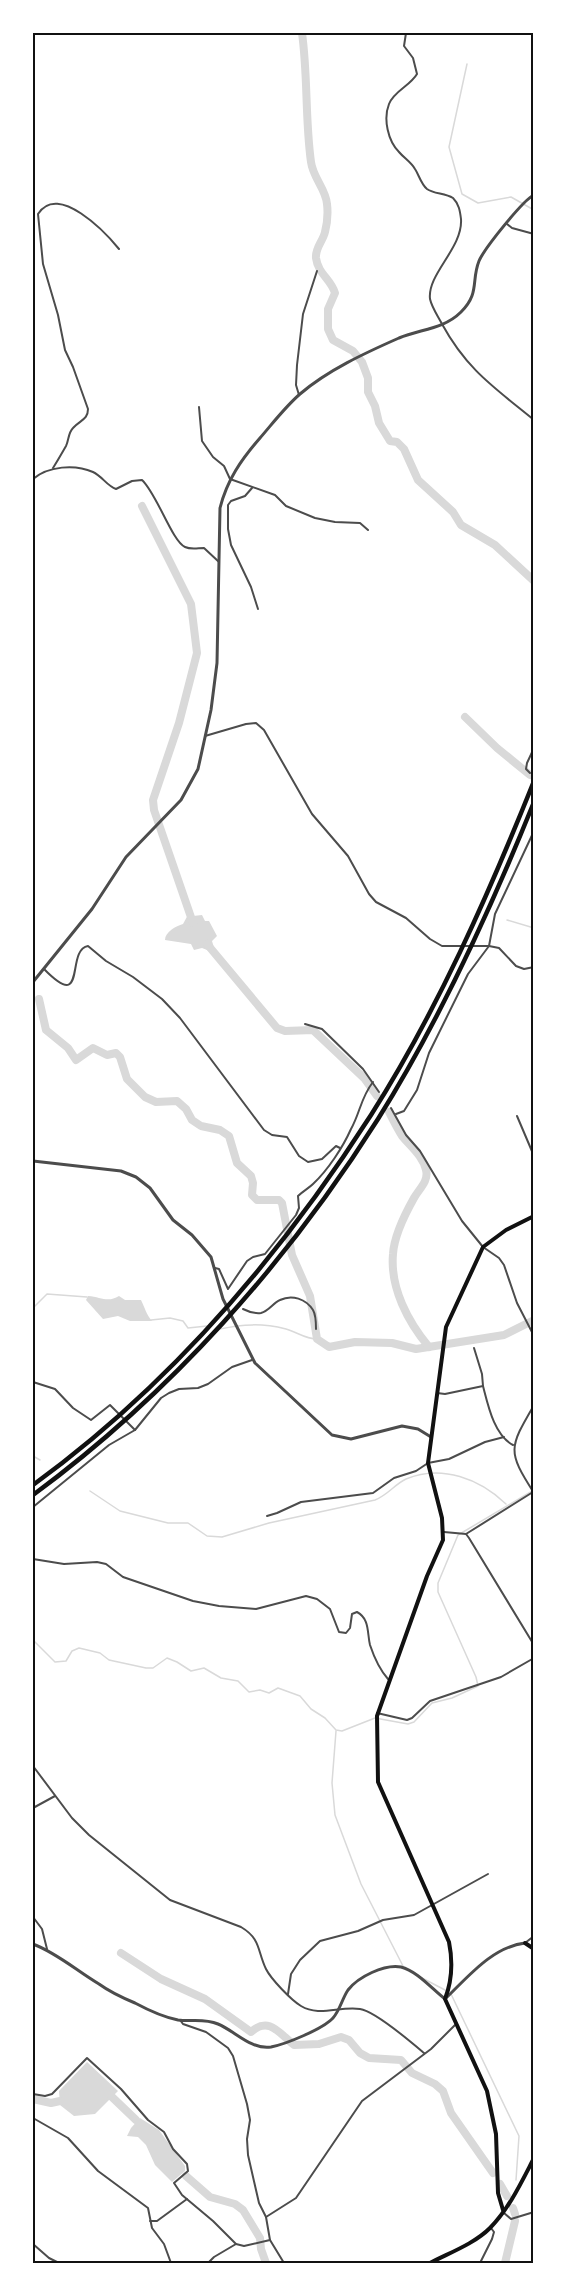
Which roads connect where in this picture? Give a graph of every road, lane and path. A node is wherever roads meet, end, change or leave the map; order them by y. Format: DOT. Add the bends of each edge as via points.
graph roads {
  1 [pos="406,33"];
  2 [pos="534,195"];
  3 [pos="507,224"];
  4 [pos="534,234"];
  5 [pos="119,249"];
  6 [pos="317,271"];
  7 [pos="442,325"];
  8 [pos="299,395"];
  9 [pos="199,407"];
  10 [pos="534,420"];
  11 [pos="53,468"];
  12 [pos="33,479"];
  13 [pos="230,479"];
  14 [pos="252,488"];
  15 [pos="368,530"];
  16 [pos="219,562"];
  17 [pos="258,609"];
  18 [pos="206,735"];
  19 [pos="534,748"];
  20 [pos="530,773"];
  21 [pos="534,782"];
  22 [pos="534,802"];
  23 [pos="534,831"];
  24 [pos="489,946"];
  25 [pos="534,967"];
  26 [pos="44,969"];
  27 [pos="33,982"];
  28 [pos="304,1024"];
  29 [pos="372,1083"];
  30 [pos="379,1092"];
  31 [pos="391,1108"];
  32 [pos="396,1114"];
  33 [pos="517,1116"];
  34 [pos="339,1148"];
  35 [pos="534,1156"];
  36 [pos="33,1161"];
  37 [pos="534,1216"];
  38 [pos="483,1247"];
  39 [pos="215,1268"];
  40 [pos="243,1309"];
  41 [pos="316,1329"];
  42 [pos="534,1336"];
  43 [pos="474,1348"];
  44 [pos="252,1360"];
  45 [pos="33,1382"];
  46 [pos="483,1386"];
  47 [pos="437,1393"];
  48 [pos="534,1405"];
  49 [pos="133,1428"];
  50 [pos="431,1437"];
  51 [pos="504,1437"];
  52 [pos="513,1445"];
  53 [pos="428,1463"];
  54 [pos="33,1485"];
  55 [pos="533,1492"];
  56 [pos="33,1495"];
  57 [pos="33,1507"];
  58 [pos="267,1516"];
  59 [pos="444,1532"];
  60 [pos="466,1534"];
  61 [pos="33,1559"];
  62 [pos="534,1645"];
  63 [pos="534,1658"];
  64 [pos="388,1679"];
  65 [pos="377,1716"];
  66 [pos="33,1766"];
  67 [pos="55,1796"];
  68 [pos="33,1808"];
  69 [pos="488,1874"];
  70 [pos="433,1906"];
  71 [pos="33,1917"];
  72 [pos="534,1936"];
  73 [pos="525,1943"];
  74 [pos="33,1944"];
  75 [pos="47,1949"];
  76 [pos="534,1949"];
  77 [pos="288,1994"];
  78 [pos="445,1999"];
  79 [pos="339,2009"];
  80 [pos="180,2020"];
  81 [pos="456,2024"];
  82 [pos="424,2053"];
  83 [pos="33,2094"];
  84 [pos="33,2118"];
  85 [pos="534,2158"];
  86 [pos="187,2199"];
  87 [pos="503,2210"];
  88 [pos="534,2212"];
  89 [pos="266,2217"];
  90 [pos="150,2222"];
  91 [pos="491,2227"];
  92 [pos="270,2240"];
  93 [pos="33,2244"];
  94 [pos="236,2244"];
  95 [pos="59,2263"];
  96 [pos="171,2263"];
  97 [pos="208,2263"];
  98 [pos="284,2263"];
  99 [pos="429,2263"];
  100 [pos="480,2263"];
  1 -- 7 [label="street" via="404,46 413,58 417,74 389,104 389,133 393,145 411,163 423,184 453,198 460,210 460,236 431,289 433,308"];
  2 -- 3 [label="street"];
  3 -- 4 [label="street"];
  3 -- 7 [label="street" via="480,260 472,298"];
  5 -- 11 [label="street" via="93,221 75,209 51,205 38,214 43,264 65,351 88,409 84,420 72,429"];
  6 -- 8 [label="street" via="303,314"];
  7 -- 8 [label="street" via="381,346"];
  7 -- 10 [label="street" via="478,375"];
  8 -- 13 [label="street" via="249,451"];
  9 -- 13 [label="street" via="202,441"];
  11 -- 12 [label="street"];
  11 -- 16 [label="street" via="93,472 116,489 142,480 179,542 189,549 204,548"];
  13 -- 14 [label="street"];
  13 -- 16 [label="street" via="220,508"];
  14 -- 15 [label="street" via="274,495 296,511 335,522 360,523"];
  14 -- 17 [label="street" via="228,505 228,529 231,546"];
  16 -- 18 [label="street" via="218,663"];
  18 -- 24 [label="street" via="256,723 264,730 312,814 348,856 369,894 435,943"];
  18 -- 26 [label="street" via="198,769 182,800 126,857 92,909"];
  19 -- 20 [label="street" via="526,769"];
  21 -- 54 [label="highway" via="423,1024 372,1114 309,1205 177,1360 93,1437"];
  22 -- 56 [label="highway" via="431,1026 378,1119 315,1210 269,1270 182,1365 107,1436"];
  23 -- 24 [label="street" via="495,914"];
  24 -- 25 [label="street" via="499,948 516,966"];
  24 -- 32 [label="street" via="468,974 414,1096 404,1111"];
  26 -- 27 [label="street"];
  26 -- 34 [label="street" via="55,980 69,985 74,980 79,952 88,946 162,999 264,1130 287,1137 298,1156 308,1162 322,1159 336,1146"];
  28 -- 29 [label="street" via="322,1029"];
  29 -- 30 [label="street"];
  29 -- 34 [label="street"];
  31 -- 32 [label="street"];
  32 -- 38 [label="street" via="462,1221"];
  33 -- 35 [label="street"];
  34 -- 39 [label="street" via="313,1185 298,1196 299,1208 265,1254 247,1261 228,1289"];
  36 -- 39 [label="street" via="100,1167 136,1177 150,1188 173,1220 203,1245"];
  37 -- 38 [label="main road"];
  38 -- 42 [label="street" via="504,1265 516,1303"];
  38 -- 47 [label="main road" via="451,1314 443,1341"];
  39 -- 44 [label="street"];
  40 -- 41 [label="street" via="260,1313 279,1300 294,1297 314,1311"];
  43 -- 46 [label="street"];
  44 -- 49 [label="street" via="198,1388 168,1393"];
  44 -- 50 [label="street" via="332,1435 351,1439 402,1426"];
  45 -- 49 [label="street" via="55,1389 91,1420 108,1404"];
  46 -- 47 [label="street"];
  46 -- 51 [label="street"];
  47 -- 50 [label="main road"];
  48 -- 52 [label="street"];
  49 -- 57 [label="street"];
  50 -- 53 [label="main road"];
  51 -- 52 [label="street"];
  51 -- 53 [label="street"];
  52 -- 55 [label="street" via="516,1462"];
  53 -- 58 [label="street" via="394,1478 373,1493 301,1502"];
  53 -- 59 [label="main road"];
  55 -- 60 [label="street"];
  59 -- 60 [label="street"];
  59 -- 64 [label="main road"];
  60 -- 62 [label="street"];
  61 -- 64 [label="street" via="106,1564 123,1577 219,1606 256,1609 306,1596 330,1609 339,1632 346,1633 352,1614 357,1612 369,1628 370,1644"];
  63 -- 65 [label="street" via="501,1677 430,1701 407,1720"];
  64 -- 65 [label="main road"];
  65 -- 70 [label="main road" via="378,1782"];
  66 -- 67 [label="street"];
  67 -- 68 [label="street"];
  67 -- 77 [label="street" via="89,1835 160,1894 251,1933 270,1976"];
  69 -- 70 [label="street"];
  70 -- 77 [label="street" via="320,1941 291,1974"];
  70 -- 78 [label="main road" via="451,1954"];
  71 -- 75 [label="street" via="42,1929"];
  72 -- 73 [label="street"];
  73 -- 76 [label="main road"];
  73 -- 78 [label="street" via="488,1959"];
  74 -- 75 [label="street"];
  75 -- 80 [label="street" via="100,1986"];
  77 -- 79 [label="street" via="315,2012"];
  78 -- 79 [label="street" via="401,1967 388,1967 363,1977 350,1988"];
  78 -- 81 [label="main road"];
  79 -- 80 [label="street" via="320,2028 269,2047 258,2046 219,2024"];
  79 -- 82 [label="street" via="362,2009"];
  80 -- 89 [label="street" via="206,2032 233,2056 250,2120 248,2155"];
  81 -- 82 [label="street"];
  81 -- 87 [label="main road" via="487,2091 496,2134 498,2193"];
  82 -- 89 [label="street" via="362,2101 296,2198"];
  83 -- 86 [label="street" via="52,2094 87,2058 159,2127 187,2164 188,2171 174,2183"];
  84 -- 90 [label="street" via="68,2139 98,2171 148,2208"];
  85 -- 87 [label="main road"];
  86 -- 90 [label="street"];
  86 -- 94 [label="street"];
  87 -- 88 [label="street" via="511,2218"];
  87 -- 91 [label="main road"];
  89 -- 92 [label="street"];
  90 -- 96 [label="street"];
  91 -- 99 [label="main road"];
  91 -- 100 [label="street" via="492,2239"];
  92 -- 94 [label="street"];
  92 -- 98 [label="street"];
  93 -- 95 [label="street"];
  94 -- 97 [label="street"];
}
